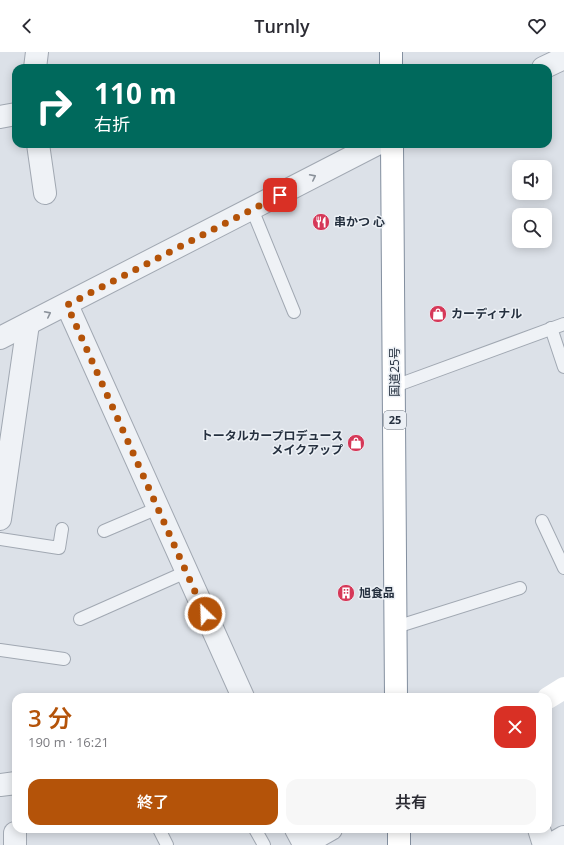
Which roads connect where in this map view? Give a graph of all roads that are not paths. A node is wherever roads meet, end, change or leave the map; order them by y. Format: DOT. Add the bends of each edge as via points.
graph roads {
  1 [pos="37,52"];
  2 [pos="391,52"];
  3 [pos="564,58"];
  4 [pos="36,64"];
  5 [pos="391,64"];
  6 [pos="551,64"];
  7 [pos="12,115"];
  8 [pos="0,117"];
  9 [pos="39,148"];
  10 [pos="369,148"];
  11 [pos="392,148"];
  12 [pos="45,192"];
  13 [pos="252,209"];
  14 [pos="67,305"];
  15 [pos="294,312"];
  16 [pos="28,324"];
  17 [pos="564,324"];
  18 [pos="551,328"];
  19 [pos="0,338"];
  20 [pos="564,367"];
  21 [pos="395,386"];
  22 [pos="158,508"];
  23 [pos="0,519"];
  24 [pos="542,521"];
  25 [pos="62,529"];
  26 [pos="104,531"];
  27 [pos="0,539"];
  28 [pos="564,568"];
  29 [pos="186,572"];
  30 [pos="520,588"];
  31 [pos="80,619"];
  32 [pos="396,627"];
  33 [pos="0,650"];
  34 [pos="64,659"];
  35 [pos="564,688"];
  36 [pos="241,693"];
  37 [pos="396,693"];
  38 [pos="552,696"];
  39 [pos="12,784"];
  40 [pos="0,785"];
  41 [pos="161,833"];
  42 [pos="257,833"];
  43 [pos="320,833"];
  44 [pos="398,833"];
  45 [pos="540,833"];
  46 [pos="564,837"];
  47 [pos="301,839"];
  48 [pos="168,845"];
  49 [pos="264,845"];
  50 [pos="399,845"];
  51 [pos="544,845"];
  52 [pos="550,845"];
  1 -- 4 [label="street"];
  2 -- 5 [label="main road"];
  3 -- 6 [label="street"];
  7 -- 8 [label="street"];
  9 -- 12 [label="street"];
  13 -- 10 [label="street, one-way"];
  11 -- 21 [label="main road, 国道25号 / 25"];
  13 -- 14 [label="street"];
  13 -- 15 [label="lane"];
  16 -- 14 [label="street, one-way"];
  14 -- 22 [label="street"];
  16 -- 19 [label="street"];
  16 -- 23 [label="street"];
  17 -- 18 [label="lane"];
  18 -- 20 [label="lane"];
  18 -- 21 [label="lane"];
  21 -- 32 [label="main road, 国道25号 / 25"];
  22 -- 26 [label="lane"];
  22 -- 29 [label="street"];
  24 -- 28 [label="lane"];
  25 -- 27 [label="lane" via="59,548"];
  29 -- 31 [label="lane"];
  29 -- 36 [label="street"];
  30 -- 32 [label="lane"];
  32 -- 37 [label="main road, 国道25号 / 25"];
  33 -- 34 [label="lane"];
  35 -- 38 [label="main road"];
  39 -- 40 [label="street"];
  41 -- 48 [label="lane"];
  42 -- 49 [label="lane"];
  43 -- 47 [label="street"];
  44 -- 50 [label="main road"];
  45 -- 51 [label="street"];
  46 -- 52 [label="street"];
}
